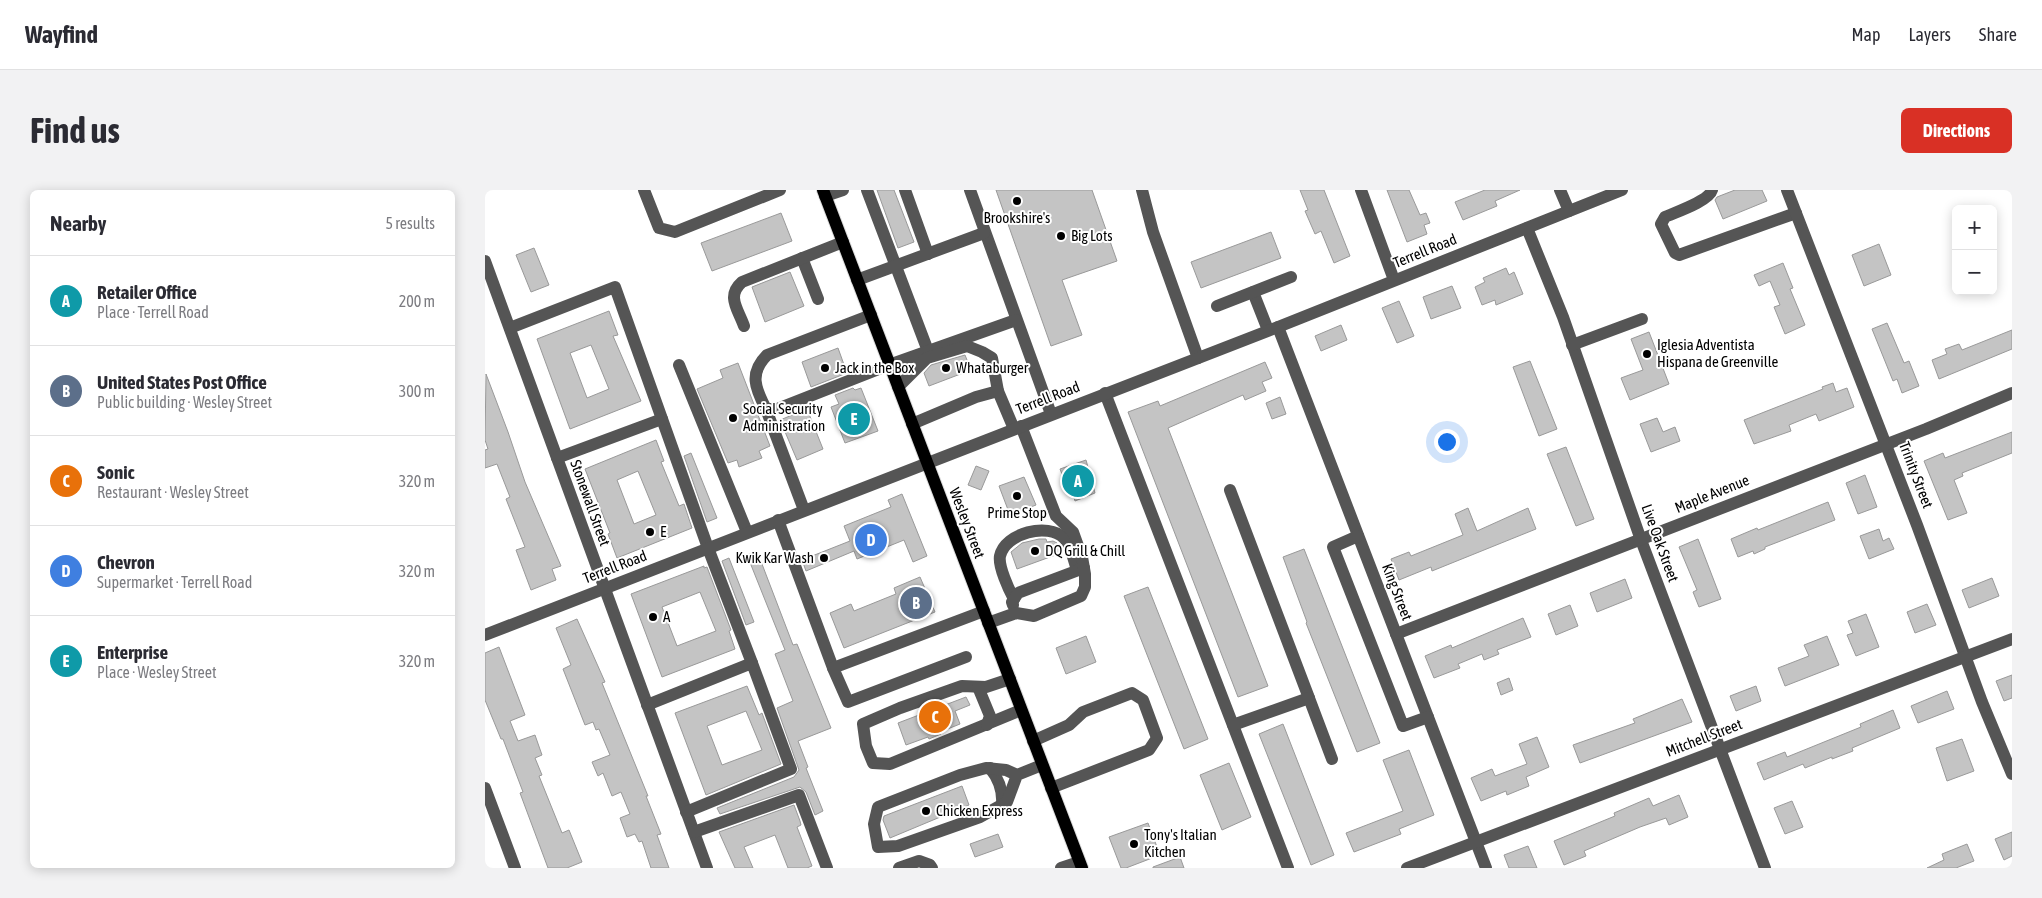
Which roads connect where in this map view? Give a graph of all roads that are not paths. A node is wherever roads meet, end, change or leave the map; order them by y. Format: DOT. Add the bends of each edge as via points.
graph roads {
  1 [pos="644,190"];
  2 [pos="780,190"];
  3 [pos="843,190"];
  4 [pos="867,190"];
  5 [pos="905,190"];
  6 [pos="970,190"];
  7 [pos="1142,190"];
  8 [pos="1361,190"];
  9 [pos="1560,190"];
  10 [pos="1621,190"];
  11 [pos="1712,190"];
  12 [pos="1787,190"];
  13 [pos="824,193"];
  14 [pos="1569,211"];
  15 [pos="1795,213"];
  16 [pos="1527,228"];
  17 [pos="985,233"];
  18 [pos="843,242"];
  19 [pos="928,254"];
  20 [pos="801,258"];
  21 [pos="485,261"];
  22 [pos="895,266"];
  23 [pos="1291,277"];
  24 [pos="857,280"];
  25 [pos="1394,280"];
  26 [pos="1253,292"];
  27 [pos="817,299"];
  28 [pos="1217,306"];
  29 [pos="871,316"];
  30 [pos="1642,319"];
  31 [pos="1017,320"];
  32 [pos="744,326"];
  33 [pos="510,328"];
  34 [pos="1273,329"];
  35 [pos="1572,345"];
  36 [pos="928,352"];
  37 [pos="1198,358"];
  38 [pos="679,365"];
  39 [pos="889,365"];
  40 [pos="898,387"];
  41 [pos="998,391"];
  42 [pos="1105,393"];
  43 [pos="2012,393"];
  44 [pos="766,409"];
  45 [pos="1051,414"];
  46 [pos="662,419"];
  47 [pos="912,424"];
  48 [pos="1017,427"];
  49 [pos="1886,444"];
  50 [pos="557,458"];
  51 [pos="927,462"];
  52 [pos="1230,490"];
  53 [pos="804,510"];
  54 [pos="778,520"];
  55 [pos="747,532"];
  56 [pos="1358,536"];
  57 [pos="1641,540"];
  58 [pos="708,548"];
  59 [pos="1081,569"];
  60 [pos="604,588"];
  61 [pos="1014,600"];
  62 [pos="1016,613"];
  63 [pos="986,617"];
  64 [pos="1396,634"];
  65 [pos="485,635"];
  66 [pos="2012,639"];
  67 [pos="966,657"];
  68 [pos="1966,657"];
  69 [pos="752,663"];
  70 [pos="833,668"];
  71 [pos="1010,679"];
  72 [pos="978,687"];
  73 [pos="1309,698"];
  74 [pos="647,705"];
  75 [pos="1021,710"];
  76 [pos="1428,717"];
  77 [pos="987,725"];
  78 [pos="1233,725"];
  79 [pos="1033,741"];
  80 [pos="1720,750"];
  81 [pos="1332,759"];
  82 [pos="1042,765"];
  83 [pos="990,768"];
  84 [pos="2012,774"];
  85 [pos="1017,775"];
  86 [pos="485,788"];
  87 [pos="1051,788"];
  88 [pos="1003,804"];
  89 [pos="686,812"];
  90 [pos="693,832"];
  91 [pos="1477,842"];
  92 [pos="1080,865"];
  93 [pos="515,868"];
  94 [pos="707,868"];
  95 [pos="827,868"];
  96 [pos="899,868"];
  97 [pos="932,868"];
  98 [pos="1061,868"];
  99 [pos="1288,868"];
  100 [pos="1407,868"];
  101 [pos="1487,868"];
  102 [pos="1765,868"];
  1 -- 2 [label="street" via="659,228 675,232"];
  3 -- 13 [label="street"];
  4 -- 22 [label="street"];
  5 -- 19 [label="street"];
  6 -- 17 [label="street"];
  7 -- 37 [label="street" via="1153,232"];
  8 -- 25 [label="street"];
  9 -- 14 [label="street"];
  10 -- 14 [label="street, Terrell Road"];
  11 -- 15 [label="street" via="1711,195 1703,200 1662,221 1675,253 1679,255"];
  12 -- 15 [label="street, Trinity Street"];
  13 -- 18 [label="main road, Wesley Street"];
  14 -- 16 [label="street, Terrell Road"];
  15 -- 49 [label="street, Trinity Street"];
  16 -- 25 [label="street, Terrell Road"];
  16 -- 35 [label="street, Live Oak Street"];
  17 -- 19 [label="street"];
  17 -- 31 [label="street"];
  18 -- 20 [label="street"];
  18 -- 24 [label="main road, Wesley Street"];
  19 -- 22 [label="street"];
  20 -- 27 [label="street"];
  20 -- 32 [label="street" via="741,282 735,288 732,296"];
  21 -- 33 [label="street, Stonewall Street"];
  22 -- 24 [label="street"];
  22 -- 36 [label="street"];
  23 -- 26 [label="street"];
  24 -- 29 [label="main road, Wesley Street"];
  25 -- 34 [label="street, Terrell Road"];
  26 -- 28 [label="street"];
  26 -- 34 [label="street, King Street"];
  29 -- 39 [label="main road, Wesley Street"];
  29 -- 44 [label="street" via="767,355 759,363 756,373 756,390"];
  30 -- 35 [label="street"];
  31 -- 36 [label="street"];
  31 -- 45 [label="street"];
  33 -- 46 [label="street" via="615,287"];
  33 -- 50 [label="street, Stonewall Street"];
  34 -- 37 [label="street, Terrell Road"];
  34 -- 56 [label="street, King Street"];
  35 -- 57 [label="street, Live Oak Street"];
  36 -- 39 [label="street"];
  37 -- 42 [label="street, Terrell Road"];
  38 -- 55 [label="street"];
  39 -- 40 [label="main road, Wesley Street"];
  39 -- 44 [label="street" via="777,410"];
  40 -- 41 [label="street" via="927,358 967,346 992,358"];
  40 -- 47 [label="main road, Wesley Street"];
  41 -- 47 [label="street"];
  41 -- 48 [label="street"];
  42 -- 45 [label="street, Terrell Road"];
  42 -- 78 [label="street"];
  43 -- 49 [label="street, Maple Avenue"];
  44 -- 53 [label="street"];
  45 -- 48 [label="street, Terrell Road"];
  46 -- 50 [label="street"];
  46 -- 58 [label="street"];
  47 -- 51 [label="main road, Wesley Street"];
  48 -- 51 [label="street, Terrell Road"];
  48 -- 59 [label="street" via="1056,516 1073,532"];
  49 -- 57 [label="street, Maple Avenue"];
  49 -- 68 [label="street, Trinity Street"];
  50 -- 60 [label="street, Stonewall Street"];
  51 -- 53 [label="street, Terrell Road"];
  51 -- 63 [label="main road, Wesley Street"];
  52 -- 73 [label="street"];
  53 -- 54 [label="street, Terrell Road"];
  54 -- 55 [label="street, Terrell Road"];
  54 -- 70 [label="street"];
  55 -- 58 [label="street, Terrell Road"];
  56 -- 64 [label="street, King Street"];
  56 -- 76 [label="street" via="1333,547 1403,726"];
  57 -- 64 [label="street, Maple Avenue"];
  57 -- 80 [label="street, Live Oak Street"];
  58 -- 60 [label="street, Terrell Road"];
  58 -- 69 [label="street"];
  59 -- 61 [label="street" via="1018,593"];
  59 -- 61 [label="street" via="1066,540 1058,533 1035,531 1013,539 1003,547 999,558"];
  59 -- 62 [label="street" via="1085,587 1081,596 1034,616"];
  60 -- 65 [label="street, Terrell Road"];
  60 -- 74 [label="street, Stonewall Street"];
  61 -- 62 [label="street"];
  62 -- 63 [label="street"];
  63 -- 70 [label="street"];
  63 -- 71 [label="main road, Wesley Street"];
  64 -- 76 [label="street, King Street"];
  66 -- 68 [label="street, Mitchell Street"];
  67 -- 70 [label="street" via="848,702"];
  68 -- 80 [label="street, Mitchell Street"];
  68 -- 84 [label="street, Trinity Street"];
  69 -- 74 [label="street"];
  69 -- 89 [label="street" via="791,769"];
  71 -- 72 [label="street"];
  71 -- 75 [label="main road, Wesley Street"];
  72 -- 77 [label="street" via="990,716"];
  72 -- 77 [label="street" via="961,686 863,724 866,746 873,764 890,764"];
  73 -- 78 [label="street"];
  73 -- 81 [label="street"];
  74 -- 89 [label="street, Stonewall Street"];
  75 -- 77 [label="street"];
  75 -- 79 [label="main road, Wesley Street"];
  76 -- 91 [label="street, King Street"];
  78 -- 99 [label="street"];
  79 -- 82 [label="main road, Wesley Street"];
  79 -- 87 [label="street" via="1069,725 1083,712 1132,693 1143,700 1157,738 1149,750"];
  80 -- 91 [label="street, Mitchell Street"];
  80 -- 102 [label="street, Live Oak Street"];
  82 -- 85 [label="street"];
  82 -- 87 [label="main road, Wesley Street"];
  83 -- 85 [label="street"];
  83 -- 88 [label="street" via="1003,795"];
  83 -- 88 [label="street" via="960,775 878,807 873,824 878,848 898,846 981,816"];
  85 -- 88 [label="street" via="1007,802"];
  86 -- 93 [label="street"];
  87 -- 92 [label="main road, Wesley Street"];
  89 -- 90 [label="street, Stonewall Street"];
  90 -- 94 [label="street, Stonewall Street"];
  90 -- 95 [label="street" via="799,795"];
  91 -- 100 [label="street, Mitchell Street"];
  91 -- 101 [label="street, King Street"];
  92 -- 98 [label="street"];
  96 -- 97 [label="street" via="919,861 930,864"];
}
